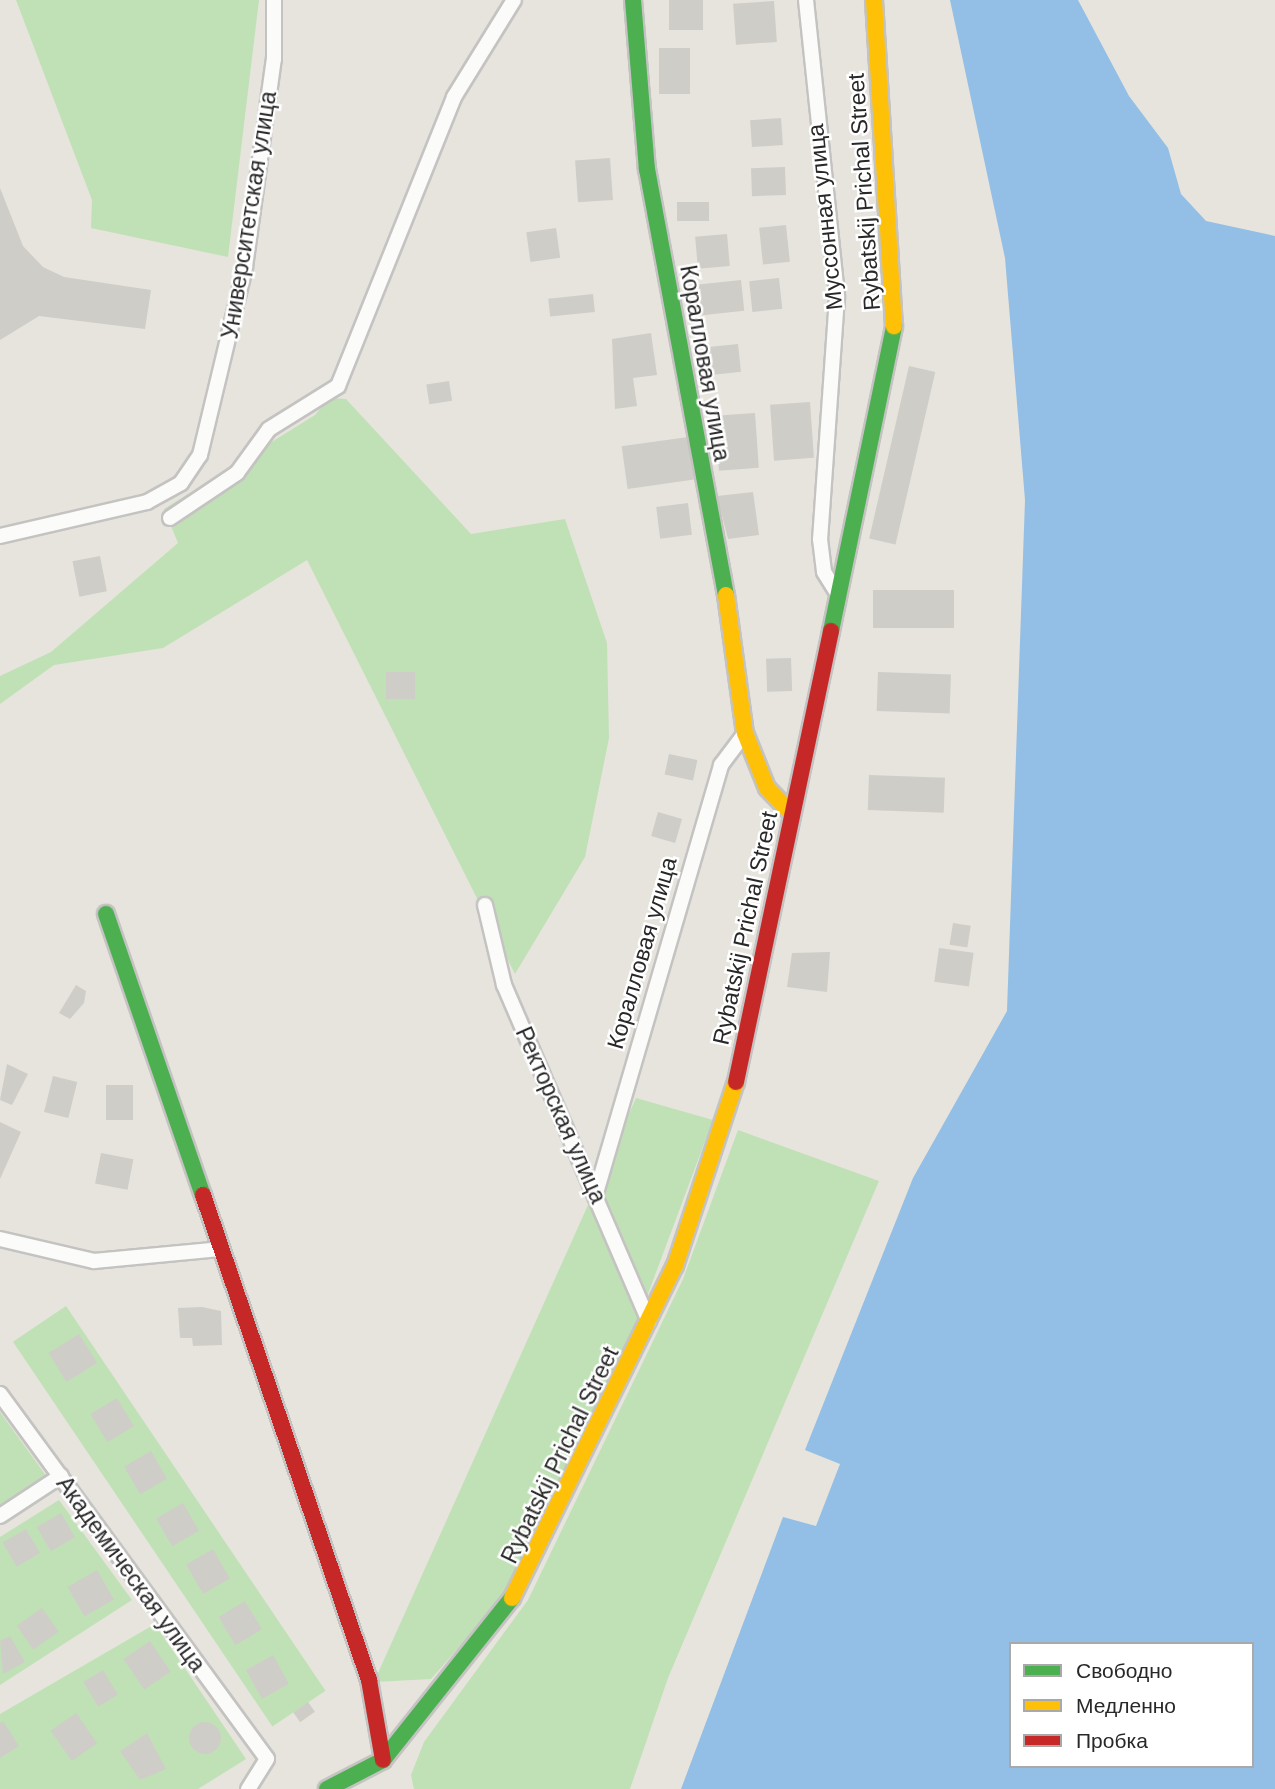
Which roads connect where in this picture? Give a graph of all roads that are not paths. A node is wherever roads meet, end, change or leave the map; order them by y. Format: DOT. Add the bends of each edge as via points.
graph roads {
  1 [pos="274,0"];
  2 [pos="514,0"];
  3 [pos="633,0"];
  4 [pos="806,0"];
  5 [pos="874,0"];
  6 [pos="170,518"];
  7 [pos="0,536"];
  8 [pos="840,597"];
  9 [pos="745,733"];
  10 [pos="792,814"];
  11 [pos="485,905"];
  12 [pos="106,914"];
  13 [pos="596,1193"];
  14 [pos="0,1239"];
  15 [pos="222,1249"];
  16 [pos="649,1321"];
  17 [pos="0,1394"];
  18 [pos="61,1476"];
  19 [pos="0,1516"];
  20 [pos="383,1760"];
  21 [pos="248,1789"];
  22 [pos="327,1789"];
  1 -- 7 [label="street, Университетская улица" via="274,59 245,267 200,455 181,484 147,502"];
  2 -- 6 [label="street" via="454,97 338,386 269,429 237,473"];
  3 -- 9 [label="main road, Коралловая улица" via="647,169 724,580"];
  4 -- 8 [label="street, Муссонная улица" via="837,297 820,539 824,572"];
  5 -- 8 [label="main road, Rybatskij Prichal Street" via="897,313"];
  8 -- 10 [label="main road, Rybatskij Prichal Street"];
  9 -- 10 [label="main road, Коралловая улица" via="768,788"];
  9 -- 13 [label="street, Коралловая улица" via="721,765"];
  10 -- 16 [label="main road, Rybatskij Prichal Street" via="734,1093"];
  11 -- 13 [label="street, Ректорская улица" via="503,985"];
  12 -- 15 [label="main road"];
  13 -- 16 [label="street, Ректорская улица"];
  14 -- 15 [label="street" via="94,1261"];
  15 -- 20 [label="main road" via="369,1680"];
  16 -- 20 [label="main road, Rybatskij Prichal Street" via="520,1588"];
  17 -- 18 [label="street, Академическая улица"];
  18 -- 19 [label="street"];
  18 -- 21 [label="street, Академическая улица" via="267,1759"];
  20 -- 22 [label="main road, Rybatskij Prichal Street" via="365,1774"];
}
